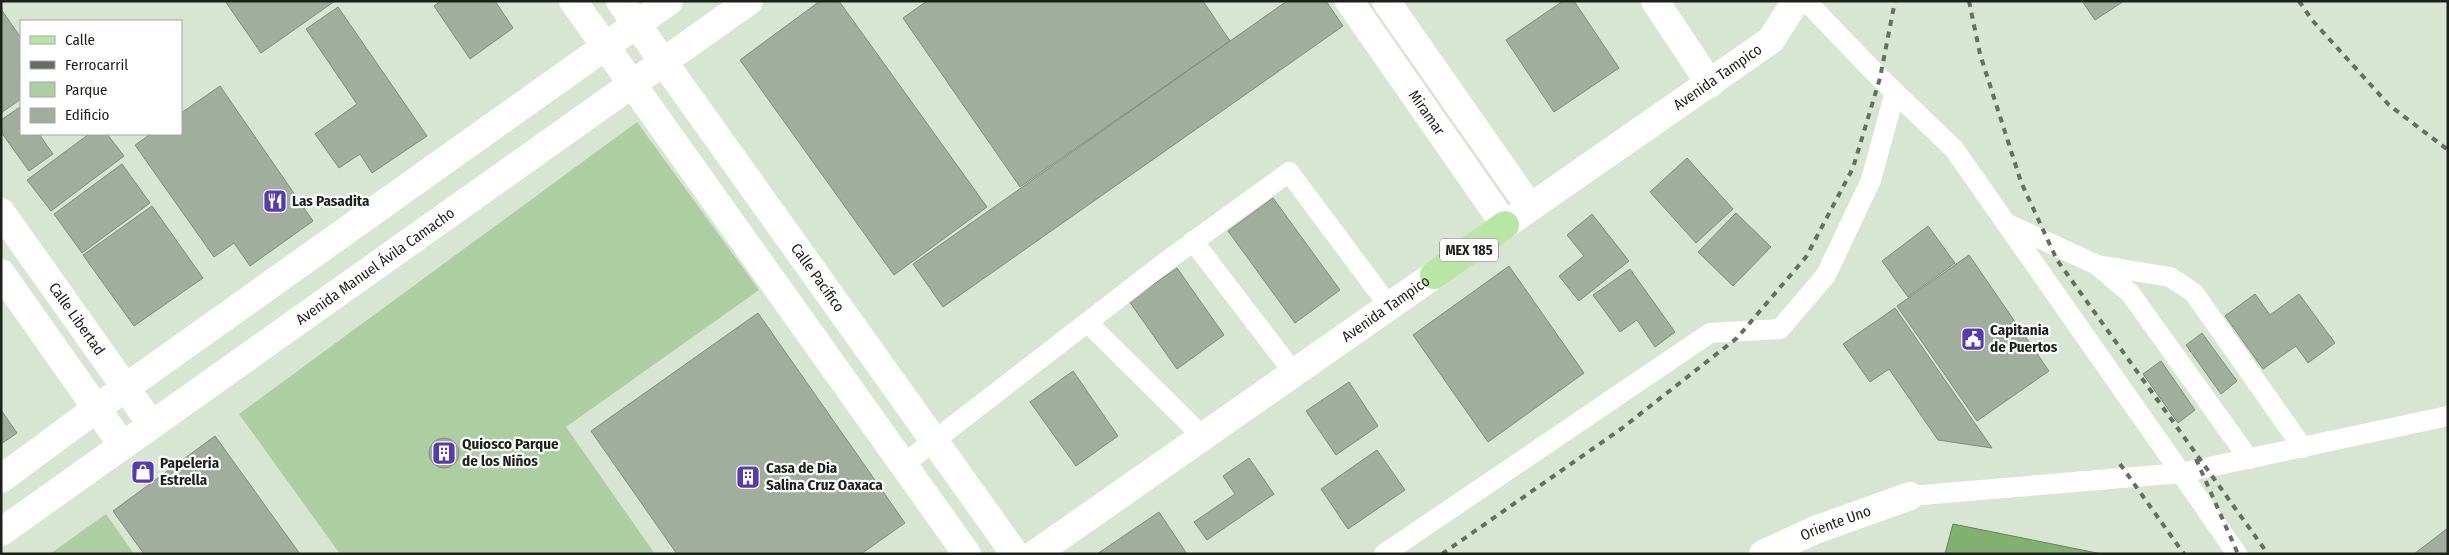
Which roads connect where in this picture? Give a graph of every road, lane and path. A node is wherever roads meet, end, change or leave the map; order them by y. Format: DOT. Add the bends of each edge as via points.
graph roads {
  1 [pos="573,1"];
  2 [pos="620,1"];
  3 [pos="670,1"];
  4 [pos="749,1"];
  5 [pos="1349,1"];
  6 [pos="1386,1"];
  7 [pos="1655,1"];
  8 [pos="1796,1"];
  9 [pos="1806,1"];
  10 [pos="636,25"];
  11 [pos="605,47"];
  12 [pos="663,63"];
  13 [pos="633,84"];
  14 [pos="1710,84"];
  15 [pos="1895,92"];
  16 [pos="1530,207"];
  17 [pos="1,212"];
  18 [pos="2008,224"];
  19 [pos="1505,225"];
  20 [pos="1194,241"];
  21 [pos="2098,265"];
  22 [pos="1,273"];
  23 [pos="1434,275"];
  24 [pos="1389,306"];
  25 [pos="1088,323"];
  26 [pos="1294,373"];
  27 [pos="125,388"];
  28 [pos="97,408"];
  29 [pos="2448,416"];
  30 [pos="152,425"];
  31 [pos="1203,437"];
  32 [pos="935,442"];
  33 [pos="123,446"];
  34 [pos="2303,448"];
  35 [pos="2249,459"];
  36 [pos="904,464"];
  37 [pos="2180,473"];
  38 [pos="1,479"];
  39 [pos="1910,496"];
  40 [pos="1,532"];
  41 [pos="967,554"];
  42 [pos="1015,554"];
  43 [pos="1035,554"];
  44 [pos="1384,554"];
  45 [pos="1763,554"];
  46 [pos="2237,554"];
  1 -- 11 [label="street"];
  2 -- 10 [label="street, Calle Pacífico"];
  3 -- 10 [label="street"];
  4 -- 12 [label="street, Avenida Manuel Ávila Camacho"];
  5 -- 19 [label="street, Miramar"];
  6 -- 16 [label="street, Miramar"];
  7 -- 14 [label="street"];
  8 -- 14 [label="street, Avenida Tampico" via="1771,40"];
  9 -- 15 [label="lane"];
  10 -- 11 [label="street"];
  10 -- 12 [label="street, Calle Pacífico"];
  11 -- 13 [label="street"];
  11 -- 27 [label="street"];
  12 -- 13 [label="street, Avenida Manuel Ávila Camacho"];
  12 -- 32 [label="street, Calle Pacífico"];
  13 -- 30 [label="street, Avenida Manuel Ávila Camacho"];
  13 -- 36 [label="street"];
  14 -- 16 [label="street, Avenida Tampico"];
  15 -- 18 [label="lane" via="1954,149"];
  15 -- 44 [label="lane" via="1871,180 1826,275 1780,329 1710,333"];
  16 -- 19 [label="street, Avenida Tampico"];
  17 -- 27 [label="street, Calle Libertad"];
  18 -- 21 [label="lane"];
  18 -- 37 [label="lane"];
  19 -- 23 [label="main road, Avenida Tampico / MEX 185"];
  20 -- 24 [label="lane" via="1289,172"];
  20 -- 25 [label="lane"];
  20 -- 26 [label="lane"];
  21 -- 34 [label="lane" via="2170,277 2194,292"];
  21 -- 35 [label="lane" via="2130,293"];
  22 -- 28 [label="street"];
  23 -- 24 [label="street, Avenida Tampico"];
  24 -- 26 [label="street, Avenida Tampico"];
  25 -- 31 [label="lane"];
  25 -- 32 [label="lane"];
  26 -- 31 [label="street, Avenida Tampico"];
  27 -- 28 [label="street"];
  27 -- 30 [label="street, Calle Libertad"];
  28 -- 33 [label="street"];
  28 -- 38 [label="street"];
  29 -- 34 [label="lane"];
  30 -- 33 [label="street, Avenida Manuel Ávila Camacho"];
  31 -- 43 [label="street, Avenida Tampico"];
  32 -- 36 [label="lane"];
  32 -- 42 [label="street, Calle Pacífico"];
  33 -- 40 [label="street, Avenida Manuel Ávila Camacho"];
  34 -- 35 [label="lane"];
  35 -- 37 [label="lane"];
  36 -- 41 [label="street"];
  37 -- 39 [label="lane"];
  37 -- 46 [label="lane"];
  39 -- 45 [label="street, Oriente Uno" via="1815,530"];
}
